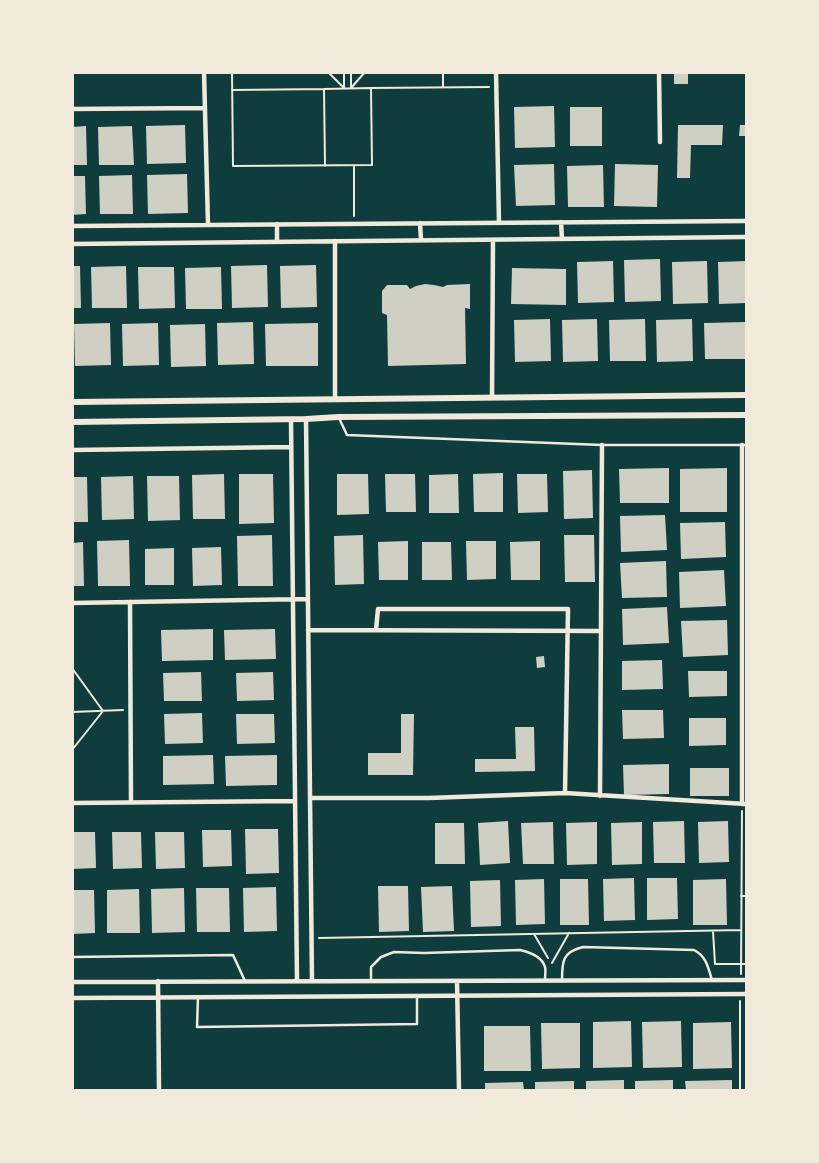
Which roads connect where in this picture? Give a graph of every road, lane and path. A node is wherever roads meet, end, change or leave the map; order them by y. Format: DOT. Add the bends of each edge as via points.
graph roads {
  1 [pos="204,72"];
  2 [pos="232,72"];
  3 [pos="328,72"];
  4 [pos="344,72"];
  5 [pos="351,72"];
  6 [pos="365,72"];
  7 [pos="443,72"];
  8 [pos="496,72"];
  9 [pos="659,72"];
  10 [pos="444,87"];
  11 [pos="496,87"];
  12 [pos="344,88"];
  13 [pos="352,88"];
  14 [pos="371,88"];
  15 [pos="326,89"];
  16 [pos="232,90"];
  17 [pos="205,108"];
  18 [pos="72,109"];
  19 [pos="660,142"];
  20 [pos="354,165"];
  21 [pos="325,166"];
  22 [pos="746,221"];
  23 [pos="561,222"];
  24 [pos="499,223"];
  25 [pos="277,224"];
  26 [pos="354,224"];
  27 [pos="420,224"];
  28 [pos="208,225"];
  29 [pos="72,226"];
  30 [pos="746,237"];
  31 [pos="562,239"];
  32 [pos="421,240"];
  33 [pos="493,240"];
  34 [pos="335,241"];
  35 [pos="277,242"];
  36 [pos="72,244"];
  37 [pos="746,395"];
  38 [pos="492,398"];
  39 [pos="335,399"];
  40 [pos="72,402"];
  41 [pos="746,415"];
  42 [pos="338,417"];
  43 [pos="306,419"];
  44 [pos="291,420"];
  45 [pos="72,422"];
  46 [pos="602,445"];
  47 [pos="744,445"];
  48 [pos="291,447"];
  49 [pos="72,450"];
  50 [pos="292,599"];
  51 [pos="307,599"];
  52 [pos="130,602"];
  53 [pos="72,603"];
  54 [pos="308,630"];
  55 [pos="376,630"];
  56 [pos="744,630"];
  57 [pos="567,631"];
  58 [pos="601,631"];
  59 [pos="72,668"];
  60 [pos="115,710"];
  61 [pos="103,711"];
  62 [pos="72,712"];
  63 [pos="72,750"];
  64 [pos="565,794"];
  65 [pos="600,796"];
  66 [pos="310,798"];
  67 [pos="295,801"];
  68 [pos="131,802"];
  69 [pos="72,803"];
  70 [pos="744,804"];
  71 [pos="742,896"];
  72 [pos="746,896"];
  73 [pos="741,930"];
  74 [pos="713,931"];
  75 [pos="569,933"];
  76 [pos="312,938"];
  77 [pos="72,956"];
  78 [pos="552,963"];
  79 [pos="741,964"];
  80 [pos="746,964"];
  81 [pos="545,980"];
  82 [pos="712,980"];
  83 [pos="744,980"];
  84 [pos="245,981"];
  85 [pos="297,981"];
  86 [pos="312,981"];
  87 [pos="371,981"];
  88 [pos="457,981"];
  89 [pos="562,981"];
  90 [pos="72,982"];
  91 [pos="158,982"];
  92 [pos="740,994"];
  93 [pos="746,994"];
  94 [pos="417,996"];
  95 [pos="458,996"];
  96 [pos="198,997"];
  97 [pos="72,998"];
  98 [pos="158,998"];
  99 [pos="159,1090"];
  100 [pos="459,1090"];
  101 [pos="740,1090"];
  1 -- 17 [label="street"];
  2 -- 16 [label="path"];
  3 -- 12 [label="path"];
  4 -- 12 [label="path"];
  5 -- 13 [label="path"];
  6 -- 13 [label="path"];
  7 -- 10 [label="path"];
  8 -- 11 [label="street"];
  9 -- 19 [label="street"];
  10 -- 11 [label="path"];
  10 -- 14 [label="path"];
  11 -- 24 [label="street"];
  12 -- 13 [label="path"];
  12 -- 15 [label="path"];
  13 -- 14 [label="path"];
  14 -- 20 [label="path" via="372,165"];
  15 -- 16 [label="path"];
  15 -- 21 [label="path"];
  16 -- 21 [label="path" via="233,166"];
  17 -- 18 [label="street"];
  17 -- 28 [label="street"];
  20 -- 21 [label="path"];
  20 -- 26 [label="path"];
  22 -- 23 [label="street"];
  23 -- 24 [label="street"];
  23 -- 31 [label="street"];
  24 -- 27 [label="street"];
  25 -- 26 [label="street"];
  25 -- 28 [label="street"];
  25 -- 35 [label="street"];
  26 -- 27 [label="street"];
  27 -- 32 [label="street"];
  28 -- 29 [label="street"];
  30 -- 31 [label="street"];
  31 -- 33 [label="street"];
  32 -- 33 [label="street"];
  32 -- 34 [label="street"];
  33 -- 38 [label="street"];
  34 -- 35 [label="street"];
  34 -- 39 [label="street"];
  35 -- 36 [label="street"];
  37 -- 38 [label="main road"];
  38 -- 39 [label="main road"];
  39 -- 40 [label="main road"];
  41 -- 42 [label="main road"];
  42 -- 43 [label="main road"];
  42 -- 46 [label="lane" via="347,435"];
  43 -- 44 [label="main road"];
  43 -- 51 [label="street"];
  44 -- 45 [label="main road"];
  44 -- 48 [label="street"];
  46 -- 47 [label="lane"];
  46 -- 58 [label="street"];
  47 -- 56 [label="street"];
  48 -- 49 [label="street"];
  48 -- 50 [label="street"];
  50 -- 51 [label="street"];
  50 -- 52 [label="street"];
  50 -- 67 [label="street"];
  51 -- 54 [label="street"];
  52 -- 53 [label="street"];
  52 -- 68 [label="street"];
  54 -- 55 [label="street"];
  54 -- 66 [label="street"];
  55 -- 57 [label="street"];
  55 -- 57 [label="street" via="378,609 568,609"];
  56 -- 70 [label="street"];
  57 -- 58 [label="street"];
  57 -- 64 [label="street"];
  58 -- 65 [label="street"];
  59 -- 61 [label="path"];
  60 -- 61 [label="path"];
  61 -- 62 [label="path"];
  61 -- 63 [label="path"];
  64 -- 65 [label="street"];
  64 -- 66 [label="street"];
  65 -- 70 [label="street"];
  66 -- 76 [label="street"];
  67 -- 68 [label="street"];
  67 -- 85 [label="street"];
  68 -- 69 [label="street"];
  70 -- 71 [label="path"];
  71 -- 72 [label="path"];
  71 -- 73 [label="path"];
  73 -- 74 [label="path"];
  73 -- 79 [label="path"];
  74 -- 75 [label="path"];
  74 -- 79 [label="path" via="715,964"];
  75 -- 76 [label="path"];
  75 -- 78 [label="path"];
  76 -- 86 [label="street"];
  77 -- 84 [label="lane" via="233,955"];
  79 -- 80 [label="path"];
  79 -- 83 [label="path"];
  81 -- 87 [label="lane" via="545,966 537,957 520,950 394,952 380,958 371,967"];
  81 -- 88 [label="street"];
  81 -- 89 [label="street"];
  82 -- 83 [label="street"];
  82 -- 89 [label="street"];
  82 -- 89 [label="lane" via="705,958 694,950 582,947 571,950 562,962"];
  84 -- 85 [label="street"];
  84 -- 91 [label="street"];
  85 -- 86 [label="street"];
  86 -- 87 [label="street"];
  87 -- 88 [label="street"];
  88 -- 95 [label="street"];
  90 -- 91 [label="street"];
  91 -- 98 [label="street"];
  92 -- 93 [label="street"];
  92 -- 95 [label="street"];
  92 -- 101 [label="path"];
  94 -- 95 [label="street"];
  94 -- 96 [label="street"];
  94 -- 96 [label="lane" via="417,1024 197,1027"];
  95 -- 100 [label="street"];
  96 -- 98 [label="street"];
  97 -- 98 [label="street"];
  98 -- 99 [label="street"];
}
